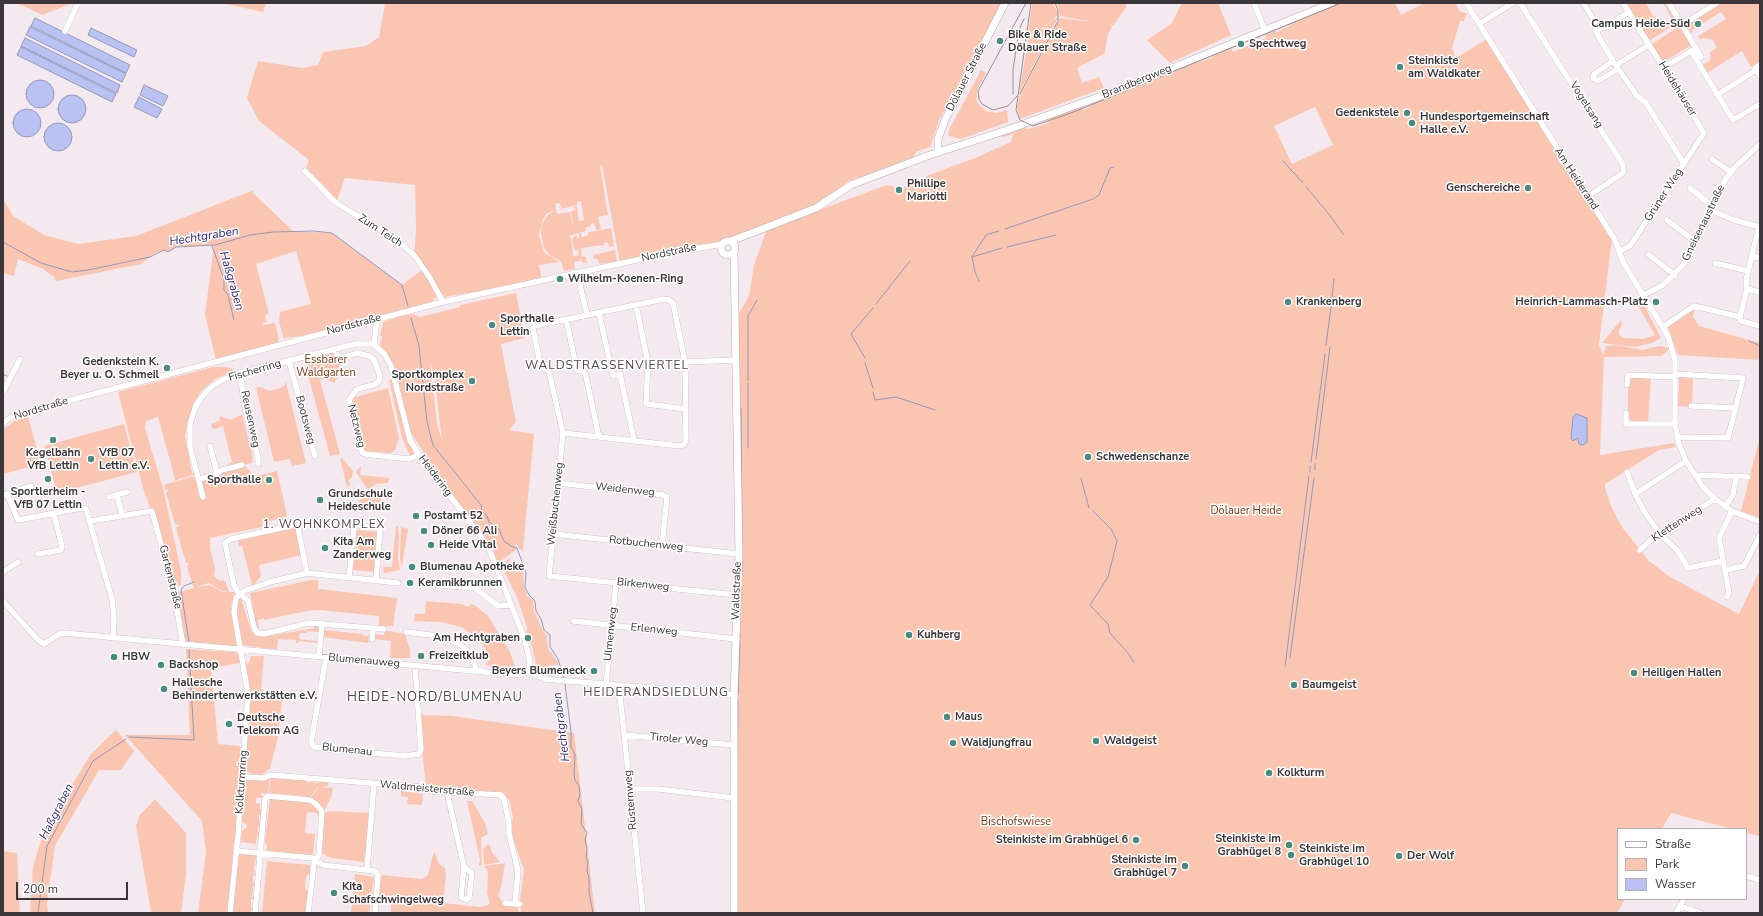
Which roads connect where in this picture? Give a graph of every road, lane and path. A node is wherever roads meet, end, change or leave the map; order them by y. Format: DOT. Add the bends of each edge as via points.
graph roads {
  1 [pos="78,3"];
  2 [pos="1005,3"];
  3 [pos="1254,3"];
  4 [pos="1332,3"];
  5 [pos="1466,3"];
  6 [pos="1513,3"];
  7 [pos="1520,3"];
  8 [pos="1584,3"];
  9 [pos="1623,3"];
  10 [pos="1669,3"];
  11 [pos="1717,3"];
  12 [pos="1629,12"];
  13 [pos="1479,24"];
  14 [pos="1682,25"];
  15 [pos="65,31"];
  16 [pos="1265,31"];
  17 [pos="1596,32"];
  18 [pos="1649,45"];
  19 [pos="1701,57"];
  20 [pos="1616,65"];
  21 [pos="1668,65"];
  22 [pos="1758,68"];
  23 [pos="1760,76"];
  24 [pos="1717,95"];
  25 [pos="1760,104"];
  26 [pos="1704,133"];
  27 [pos="1760,144"];
  28 [pos="938,152"];
  29 [pos="1712,158"];
  30 [pos="1684,164"];
  31 [pos="305,171"];
  32 [pos="1731,172"];
  33 [pos="1690,188"];
  34 [pos="1587,197"];
  35 [pos="1711,208"];
  36 [pos="1667,220"];
  37 [pos="1760,226"];
  38 [pos="1696,242"];
  39 [pos="722,246"];
  40 [pos="732,248"];
  41 [pos="1619,251"];
  42 [pos="1649,256"];
  43 [pos="1752,256"];
  44 [pos="1760,258"];
  45 [pos="1715,263"];
  46 [pos="1748,271"];
  47 [pos="577,272"];
  48 [pos="1675,275"];
  49 [pos="1747,289"];
  50 [pos="1760,292"];
  51 [pos="1642,296"];
  52 [pos="443,302"];
  53 [pos="636,305"];
  54 [pos="599,313"];
  55 [pos="587,315"];
  56 [pos="377,319"];
  57 [pos="566,319"];
  58 [pos="1741,319"];
  59 [pos="1760,326"];
  60 [pos="1663,327"];
  61 [pos="374,344"];
  62 [pos="335,349"];
  63 [pos="20,359"];
  64 [pos="736,360"];
  65 [pos="289,361"];
  66 [pos="685,362"];
  67 [pos="240,373"];
  68 [pos="1675,375"];
  69 [pos="1627,385"];
  70 [pos="3,392"];
  71 [pos="1691,406"];
  72 [pos="1736,408"];
  73 [pos="686,409"];
  74 [pos="1626,413"];
  75 [pos="3,423"];
  76 [pos="1674,424"];
  77 [pos="563,433"];
  78 [pos="599,437"];
  79 [pos="1677,437"];
  80 [pos="634,440"];
  81 [pos="210,446"];
  82 [pos="419,455"];
  83 [pos="314,456"];
  84 [pos="1686,461"];
  85 [pos="258,464"];
  86 [pos="242,465"];
  87 [pos="1627,472"];
  88 [pos="217,473"];
  89 [pos="1695,475"];
  90 [pos="1736,477"];
  91 [pos="1748,477"];
  92 [pos="199,479"];
  93 [pos="558,483"];
  94 [pos="31,486"];
  95 [pos="127,492"];
  96 [pos="5,494"];
  97 [pos="1635,494"];
  98 [pos="118,495"];
  99 [pos="109,497"];
  100 [pos="203,497"];
  101 [pos="1715,499"];
  102 [pos="1725,507"];
  103 [pos="1732,512"];
  104 [pos="54,514"];
  105 [pos="122,515"];
  106 [pos="90,521"];
  107 [pos="1760,522"];
  108 [pos="553,534"];
  109 [pos="1660,534"];
  110 [pos="1760,535"];
  111 [pos="662,546"];
  112 [pos="1640,550"];
  113 [pos="38,554"];
  114 [pos="739,554"];
  115 [pos="1723,561"];
  116 [pos="18,562"];
  117 [pos="1725,570"];
  118 [pos="3,572"];
  119 [pos="307,573"];
  120 [pos="549,576"];
  121 [pos="349,577"];
  122 [pos="376,580"];
  123 [pos="398,583"];
  124 [pos="616,583"];
  125 [pos="428,584"];
  126 [pos="240,594"];
  127 [pos="737,595"];
  128 [pos="1727,596"];
  129 [pos="3,601"];
  130 [pos="512,605"];
  131 [pos="573,621"];
  132 [pos="322,624"];
  133 [pos="611,626"];
  134 [pos="373,628"];
  135 [pos="384,629"];
  136 [pos="406,632"];
  137 [pos="113,638"];
  138 [pos="372,639"];
  139 [pos="736,639"];
  140 [pos="183,645"];
  141 [pos="242,650"];
  142 [pos="319,657"];
  143 [pos="326,658"];
  144 [pos="415,666"];
  145 [pos="476,671"];
  146 [pos="528,672"];
  147 [pos="606,685"];
  148 [pos="619,686"];
  149 [pos="734,695"];
  150 [pos="624,735"];
  151 [pos="734,745"];
  152 [pos="242,777"];
  153 [pos="374,784"];
  154 [pos="630,789"];
  155 [pos="447,792"];
  156 [pos="734,798"];
  157 [pos="237,851"];
  158 [pos="261,853"];
  159 [pos="316,860"];
  160 [pos="464,867"];
  161 [pos="367,869"];
  162 [pos="1747,876"];
  163 [pos="1760,880"];
  164 [pos="1683,900"];
  165 [pos="505,903"];
  166 [pos="1680,906"];
  167 [pos="230,913"];
  168 [pos="255,913"];
  169 [pos="308,913"];
  170 [pos="375,913"];
  171 [pos="643,913"];
  172 [pos="734,913"];
  173 [pos="1676,913"];
  174 [pos="1701,913"];
  1 -- 15 [label="street"];
  2 -- 28 [label="main road, Dölauer Straße" via="945,120 938,139"];
  3 -- 16 [label="street"];
  4 -- 16 [label="main road, Brandbergweg"];
  5 -- 13 [label="street, Am Heiderand"];
  6 -- 13 [label="street"];
  7 -- 34 [label="street, Vogelsang" via="1624,169 1623,173"];
  8 -- 17 [label="street" via="1594,20"];
  9 -- 12 [label="street, Heidehäuser"];
  10 -- 14 [label="street"];
  11 -- 14 [label="street"];
  12 -- 17 [label="street"];
  12 -- 18 [label="street, Heidehäuser"];
  13 -- 34 [label="street, Am Heiderand"];
  14 -- 19 [label="street"];
  16 -- 28 [label="main road, Brandbergweg" via="1077,106"];
  17 -- 20 [label="street"];
  18 -- 20 [label="street"];
  18 -- 26 [label="street, Heidehäuser"];
  20 -- 30 [label="street" via="1637,96 1646,103"];
  21 -- 24 [label="street" via="1690,51"];
  22 -- 23 [label="street"];
  22 -- 24 [label="street"];
  24 -- 25 [label="street" via="1733,120"];
  26 -- 30 [label="street, Grüner Weg"];
  27 -- 32 [label="street, Gneisenaustraße"];
  28 -- 40 [label="main road, Nordstraße" via="851,185 816,208 741,238"];
  29 -- 32 [label="street"];
  30 -- 41 [label="street, Grüner Weg" via="1630,246"];
  31 -- 52 [label="street, Zum Teich" via="336,203 393,237 414,255"];
  32 -- 35 [label="street, Gneisenaustraße"];
  33 -- 35 [label="street"];
  34 -- 41 [label="street, Am Heiderand" via="1615,240"];
  35 -- 37 [label="street" via="1734,220"];
  35 -- 38 [label="street, Gneisenaustraße"];
  36 -- 38 [label="street"];
  37 -- 43 [label="street"];
  38 -- 48 [label="street, Gneisenaustraße"];
  39 -- 40 [label="main road, Nordstraße" via="726,241"];
  39 -- 40 [label="main road" via="725,254"];
  39 -- 47 [label="street, Nordstraße" via="709,245"];
  40 -- 64 [label="main road, Waldstraße" via="735,269"];
  41 -- 51 [label="street, Am Heiderand"];
  42 -- 48 [label="street"];
  43 -- 44 [label="street"];
  43 -- 46 [label="street"];
  45 -- 46 [label="street"];
  46 -- 49 [label="street"];
  47 -- 52 [label="street, Nordstraße"];
  47 -- 55 [label="street"];
  48 -- 51 [label="street, Gneisenaustraße"];
  49 -- 50 [label="street"];
  49 -- 58 [label="street"];
  51 -- 60 [label="street"];
  52 -- 56 [label="street, Nordstraße"];
  53 -- 54 [label="street"];
  53 -- 66 [label="street" via="664,299 673,304"];
  53 -- 73 [label="street" via="648,363 646,404"];
  54 -- 55 [label="street"];
  54 -- 80 [label="street" via="613,376 620,374"];
  55 -- 57 [label="street"];
  56 -- 61 [label="street"];
  56 -- 75 [label="street, Nordstraße" via="29,411 13,416"];
  57 -- 77 [label="street, Weißbuchenweg" via="533,328 540,364 549,372"];
  57 -- 78 [label="street" via="577,370 585,372"];
  58 -- 59 [label="street"];
  58 -- 60 [label="street" via="1694,306"];
  60 -- 68 [label="street" via="1672,346"];
  61 -- 62 [label="street, Fischerring" via="355,344"];
  61 -- 82 [label="street, Heidering" via="392,366 408,435"];
  62 -- 65 [label="street, Fischerring"];
  62 -- 82 [label="street, Netzweg" via="341,358 357,353 369,356 374,360 379,373 378,382 357,389 349,400 362,452 409,459"];
  63 -- 70 [label="street"];
  64 -- 66 [label="street"];
  64 -- 114 [label="main road, Waldstraße"];
  65 -- 67 [label="street, Fischerring"];
  65 -- 83 [label="street, Bootsweg"];
  66 -- 73 [label="street"];
  67 -- 85 [label="street, Reusenweg"];
  67 -- 92 [label="street, Fischerring" via="210,388 192,416 190,439"];
  68 -- 69 [label="street" via="1628,375"];
  68 -- 72 [label="street" via="1743,378"];
  68 -- 76 [label="street"];
  71 -- 72 [label="street"];
  72 -- 79 [label="street" via="1728,438"];
  73 -- 80 [label="street" via="686,441 681,446"];
  74 -- 76 [label="street" via="1626,424"];
  76 -- 79 [label="street"];
  77 -- 78 [label="street"];
  77 -- 93 [label="street, Weißbuchenweg"];
  78 -- 80 [label="street"];
  79 -- 84 [label="street"];
  81 -- 88 [label="street"];
  82 -- 130 [label="street, Heidering" via="485,540"];
  84 -- 89 [label="street"];
  84 -- 97 [label="street"];
  86 -- 88 [label="street"];
  87 -- 97 [label="street"];
  88 -- 92 [label="street"];
  89 -- 90 [label="street"];
  89 -- 101 [label="street"];
  90 -- 91 [label="street"];
  90 -- 102 [label="street" via="1733,495"];
  92 -- 100 [label="street, Fischerring"];
  93 -- 108 [label="street, Weißbuchenweg"];
  93 -- 111 [label="street, Weidenweg" via="663,494 667,497"];
  94 -- 96 [label="street"];
  95 -- 98 [label="street"];
  96 -- 104 [label="street" via="18,520"];
  97 -- 109 [label="street"];
  98 -- 99 [label="street"];
  98 -- 105 [label="street"];
  101 -- 102 [label="street"];
  101 -- 109 [label="street, Klettenweg"];
  102 -- 103 [label="street"];
  103 -- 107 [label="street"];
  103 -- 115 [label="street" via="1719,535"];
  104 -- 106 [label="street" via="82,508 86,509"];
  104 -- 113 [label="street" via="61,550"];
  105 -- 106 [label="street"];
  105 -- 140 [label="street, Gartenstraße" via="152,511 174,592"];
  106 -- 137 [label="street" via="112,599"];
  108 -- 111 [label="street, Rotbuchenweg"];
  108 -- 120 [label="street, Weißbuchenweg"];
  109 -- 112 [label="street, Klettenweg"];
  109 -- 115 [label="street" via="1677,550 1688,568"];
  110 -- 117 [label="street" via="1744,566"];
  111 -- 114 [label="street, Rotbuchenweg"];
  114 -- 127 [label="main road, Waldstraße"];
  115 -- 117 [label="street"];
  116 -- 118 [label="street"];
  117 -- 128 [label="street" via="1730,593"];
  119 -- 121 [label="street"];
  119 -- 126 [label="street" via="276,580"];
  119 -- 126 [label="street" via="298,528 295,525 226,541 234,585"];
  120 -- 124 [label="street, Birkenweg"];
  121 -- 122 [label="street"];
  121 -- 122 [label="street" via="354,528 358,525 380,528"];
  122 -- 123 [label="street"];
  124 -- 127 [label="street, Birkenweg"];
  124 -- 133 [label="street, Ulmenweg"];
  125 -- 130 [label="street" via="475,588 498,606"];
  126 -- 132 [label="street" via="248,601 254,627 258,633"];
  126 -- 141 [label="street, Kolkturmring" via="234,602 234,607"];
  127 -- 139 [label="main road, Waldstraße"];
  129 -- 137 [label="street, Blumenauweg" via="43,644 62,634"];
  130 -- 146 [label="street, Heidering" via="528,650"];
  131 -- 133 [label="street, Erlenweg"];
  132 -- 134 [label="street"];
  132 -- 142 [label="street"];
  133 -- 139 [label="street, Erlenweg"];
  133 -- 147 [label="street, Ulmenweg"];
  134 -- 135 [label="street"];
  134 -- 138 [label="street"];
  136 -- 145 [label="street" via="439,636 459,644 466,649"];
  137 -- 140 [label="street, Blumenauweg"];
  139 -- 149 [label="main road, Waldstraße"];
  140 -- 141 [label="street, Blumenauweg"];
  141 -- 142 [label="street, Blumenauweg"];
  141 -- 152 [label="street, Kolkturmring" via="248,694"];
  142 -- 143 [label="street, Blumenauweg"];
  143 -- 144 [label="street, Blumenauweg"];
  143 -- 144 [label="street, Blumenau" via="311,738 312,746 410,756 419,754 421,750"];
  144 -- 145 [label="street, Blumenauweg"];
  145 -- 146 [label="street, Blumenauweg" via="520,675"];
  146 -- 147 [label="street, Blumenauweg" via="539,678"];
  147 -- 148 [label="street, Blumenauweg"];
  148 -- 149 [label="street, Blumenauweg"];
  148 -- 150 [label="street, Rüsternweg"];
  149 -- 151 [label="main road, Waldstraße"];
  150 -- 151 [label="street, Tiroler Weg"];
  150 -- 154 [label="street, Rüsternweg"];
  151 -- 156 [label="main road, Waldstraße"];
  152 -- 153 [label="street, Waldmeisterstraße" via="264,778 270,775"];
  152 -- 157 [label="street, Kolkturmring"];
  153 -- 155 [label="street, Waldmeisterstraße" via="420,787"];
  153 -- 161 [label="street"];
  154 -- 156 [label="street" via="658,789"];
  154 -- 171 [label="street, Rüsternweg"];
  155 -- 160 [label="street"];
  155 -- 165 [label="street, Waldmeisterstraße" via="503,797 518,871 518,904"];
  156 -- 172 [label="main road, Waldstraße"];
  157 -- 158 [label="street"];
  157 -- 167 [label="street, Kolkturmring"];
  158 -- 159 [label="street"];
  158 -- 159 [label="street" via="265,799 268,796 307,799 320,807 323,815 319,854"];
  158 -- 168 [label="street"];
  159 -- 161 [label="street" via="323,865"];
  159 -- 169 [label="street"];
  160 -- 160 [label="street" via="461,897 466,900 469,898 472,873"];
  161 -- 170 [label="street" via="378,874"];
  162 -- 163 [label="street"];
  164 -- 166 [label="street"];
  166 -- 173 [label="street"];
  166 -- 174 [label="street"];
}
